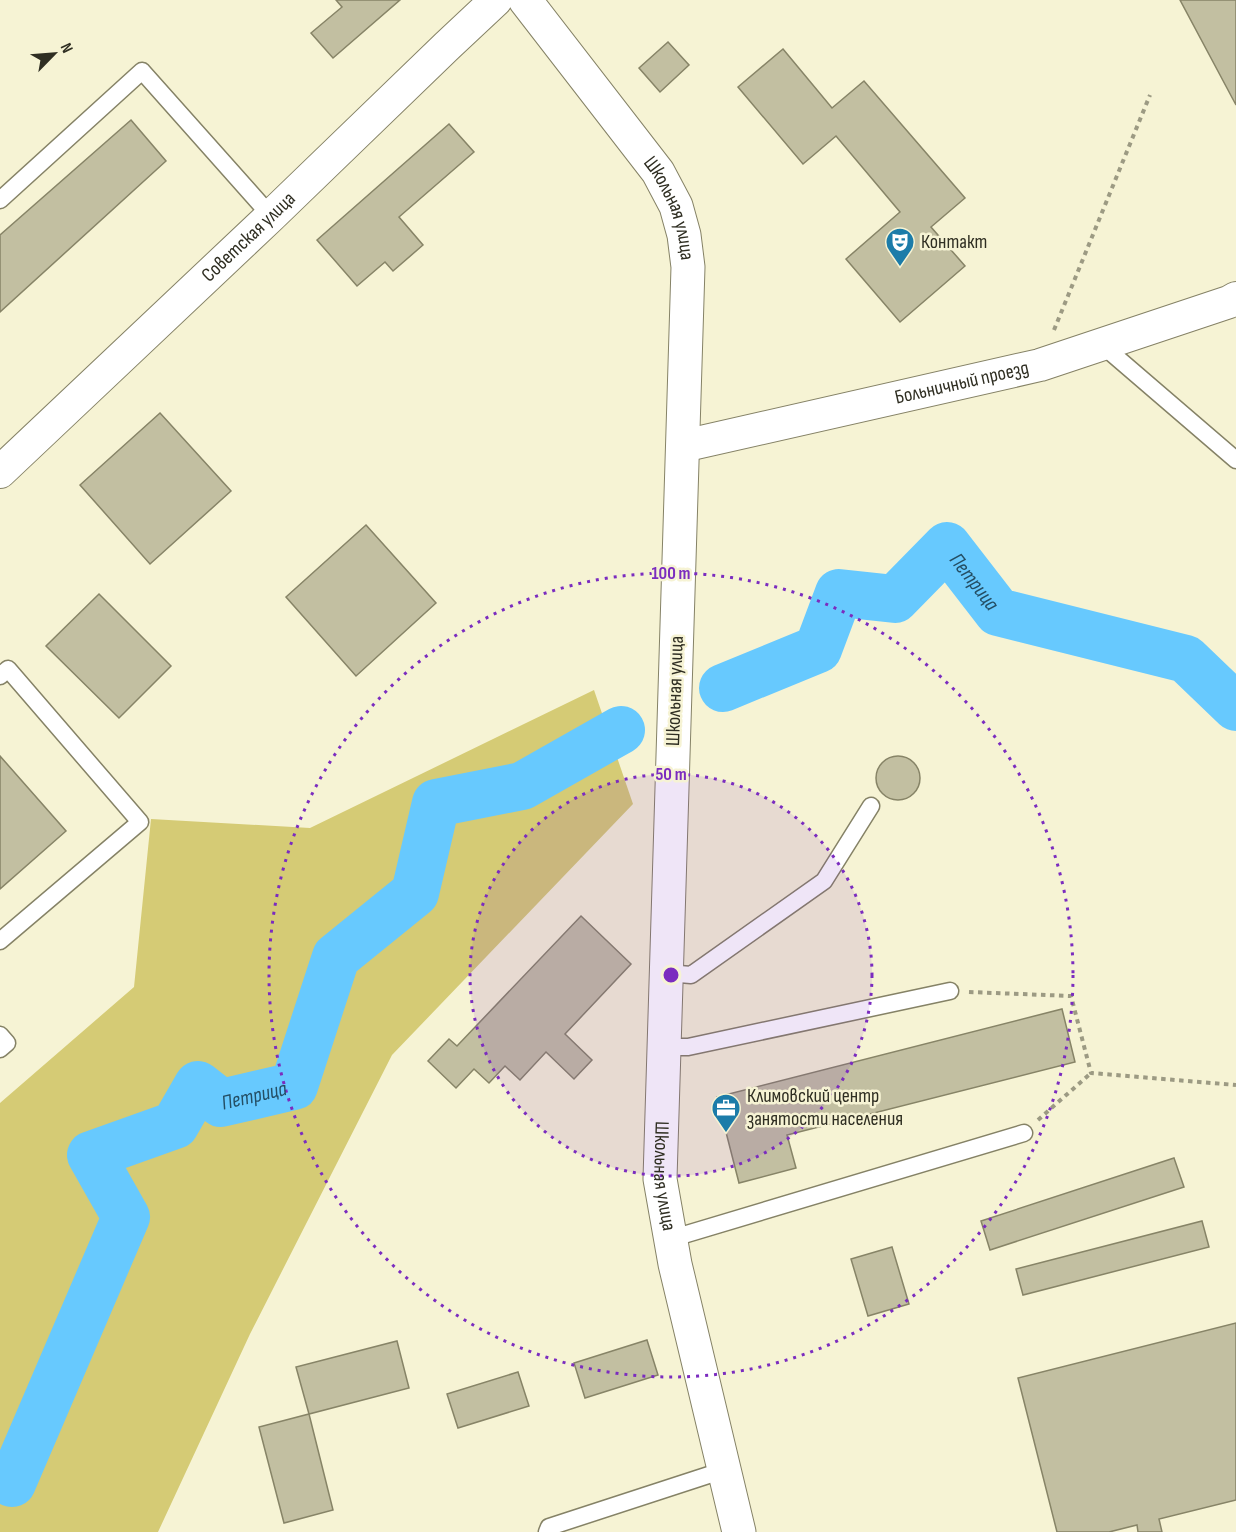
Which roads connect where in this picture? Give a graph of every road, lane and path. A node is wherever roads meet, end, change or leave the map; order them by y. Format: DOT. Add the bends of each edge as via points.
graph roads {
  1 [pos="496,0"];
  2 [pos="525,0"];
  3 [pos="1150,94"];
  4 [pos="0,200"];
  5 [pos="271,216"];
  6 [pos="1234,295"];
  7 [pos="1101,344"];
  8 [pos="1040,365"];
  9 [pos="683,446"];
  10 [pos="1236,460"];
  11 [pos="0,472"];
  12 [pos="3,669"];
  13 [pos="871,806"];
  14 [pos="0,941"];
  15 [pos="666,973"];
  16 [pos="950,991"];
  17 [pos="0,1035"];
  18 [pos="664,1047"];
  19 [pos="0,1048"];
  20 [pos="1091,1072"];
  21 [pos="1236,1084"];
  22 [pos="1024,1133"];
  23 [pos="670,1239"];
  24 [pos="724,1470"];
  25 [pos="547,1532"];
  26 [pos="739,1532"];
  1 -- 5 [label="street, Советская улица"];
  2 -- 9 [label="street, Школьная улица" via="658,172 676,206 688,267"];
  3 -- 8 [label="path"];
  4 -- 5 [label="lane" via="142,70"];
  5 -- 11 [label="street, Советская улица"];
  6 -- 7 [label="street, Больничный проезд"];
  7 -- 8 [label="street, Больничный проезд"];
  7 -- 10 [label="lane"];
  8 -- 9 [label="street, Больничный проезд"];
  9 -- 15 [label="street, Школьная улица"];
  12 -- 14 [label="lane" via="140,822"];
  13 -- 15 [label="lane" via="824,881 691,975"];
  15 -- 18 [label="street, Школьная улица"];
  16 -- 18 [label="lane" via="688,1047"];
  16 -- 20 [label="path" via="1071,996"];
  17 -- 19 [label="lane" via="7,1043"];
  18 -- 23 [label="street, Школьная улица" via="660,1179"];
  20 -- 21 [label="path"];
  20 -- 22 [label="path"];
  22 -- 23 [label="lane"];
  23 -- 24 [label="street, Школьная улица"];
  24 -- 25 [label="lane" via="549,1527"];
  24 -- 26 [label="street, Школьная улица"];
}
